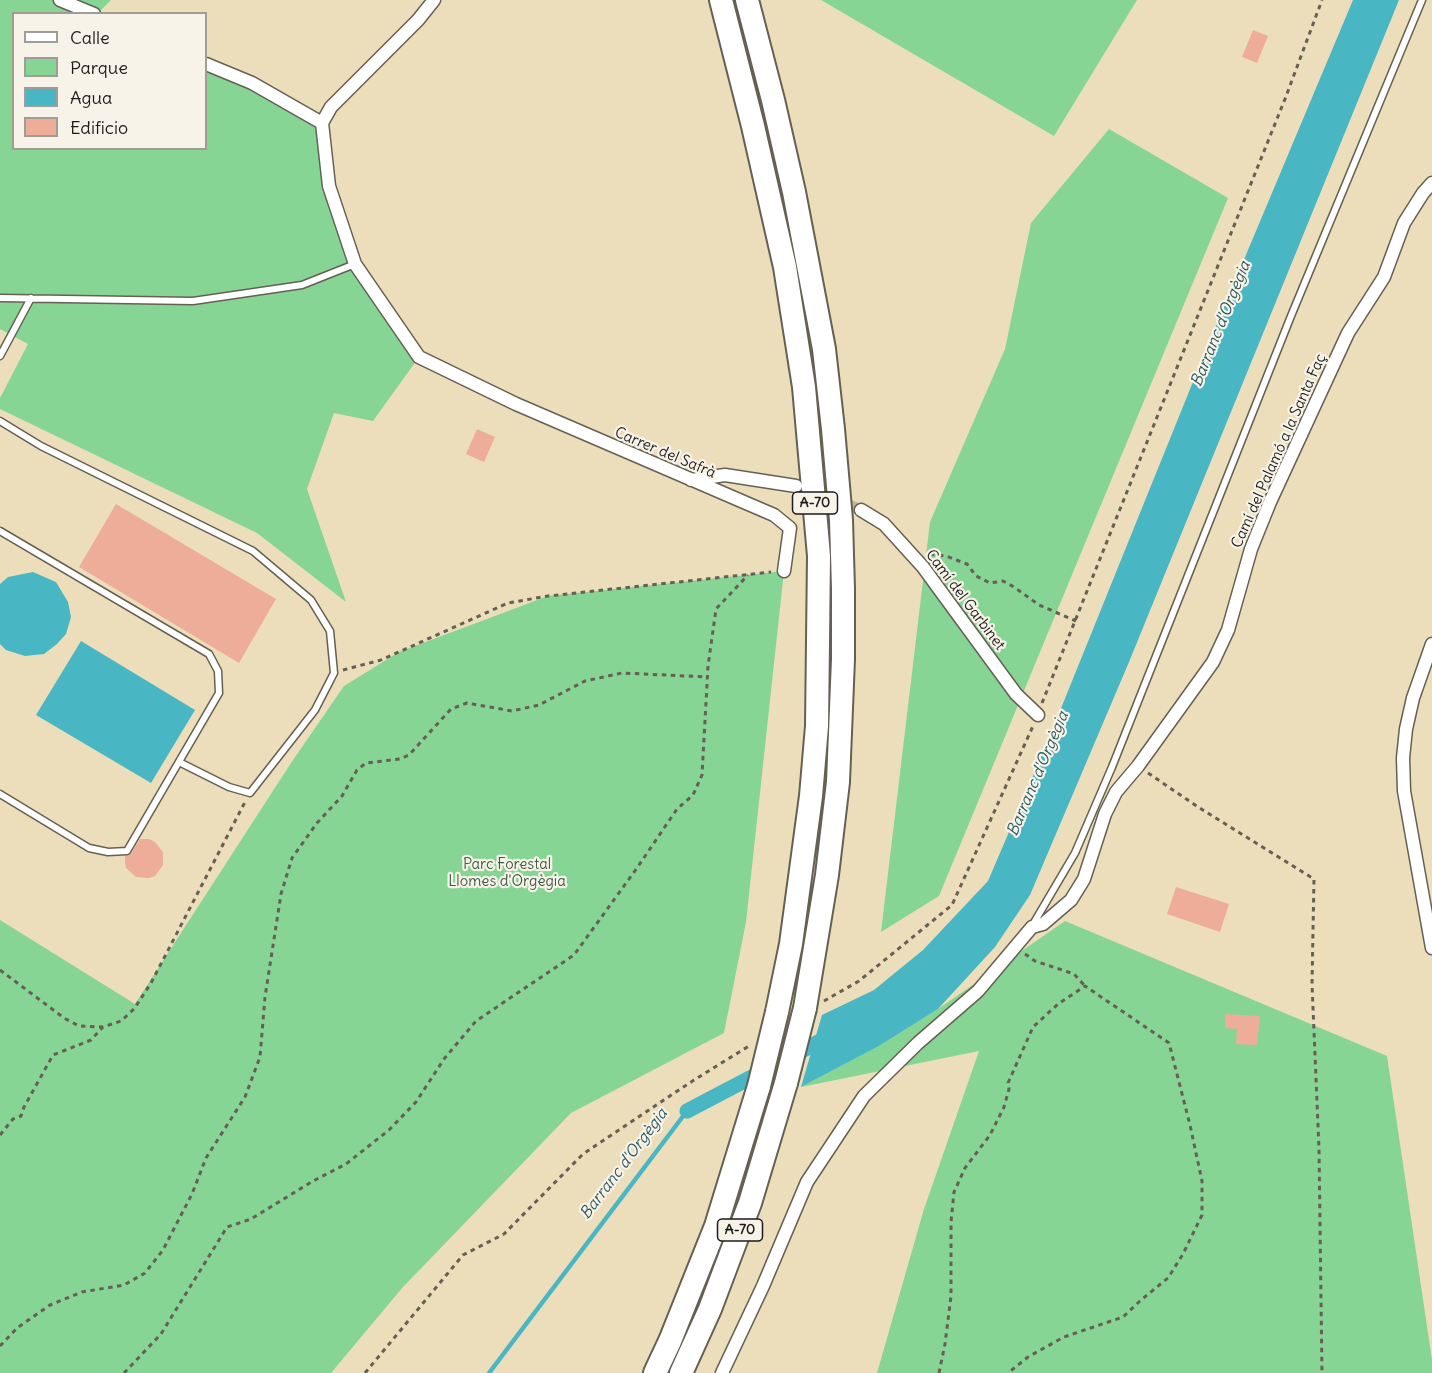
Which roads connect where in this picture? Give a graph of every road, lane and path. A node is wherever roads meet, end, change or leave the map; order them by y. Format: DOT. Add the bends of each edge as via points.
graph roads {
  1 [pos="60,0"];
  2 [pos="434,0"];
  3 [pos="721,0"];
  4 [pos="747,0"];
  5 [pos="1322,0"];
  6 [pos="1422,0"];
  7 [pos="89,12"];
  8 [pos="207,64"];
  9 [pos="322,123"];
  10 [pos="1432,183"];
  11 [pos="355,264"];
  12 [pos="0,298"];
  13 [pos="31,298"];
  14 [pos="0,356"];
  15 [pos="0,421"];
  16 [pos="689,480"];
  17 [pos="796,486"];
  18 [pos="861,510"];
  19 [pos="0,531"];
  20 [pos="905,547"];
  21 [pos="784,570"];
  22 [pos="748,574"];
  23 [pos="1076,621"];
  24 [pos="1432,645"];
  25 [pos="334,672"];
  26 [pos="1427,674"];
  27 [pos="708,677"];
  28 [pos="1038,715"];
  29 [pos="179,762"];
  30 [pos="1138,766"];
  31 [pos="250,793"];
  32 [pos="0,794"];
  33 [pos="1032,927"];
  34 [pos="1015,946"];
  35 [pos="1432,948"];
  36 [pos="0,970"];
  37 [pos="1085,986"];
  38 [pos="812,1006"];
  39 [pos="103,1027"];
  40 [pos="752,1045"];
  41 [pos="0,1135"];
  42 [pos="0,1346"];
  43 [pos="124,1373"];
  44 [pos="365,1373"];
  45 [pos="655,1373"];
  46 [pos="681,1373"];
  47 [pos="722,1373"];
  48 [pos="939,1373"];
  49 [pos="1008,1373"];
  50 [pos="1322,1373"];
  1 -- 7 [label="street"];
  2 -- 9 [label="street" via="331,107"];
  3 -- 45 [label="highway, A-70, bridge" via="753,126 790,299 804,387 819,556 819,679 811,796 791,944 777,1012 716,1226"];
  4 -- 38 [label="highway, A-70" via="813,286 824,349 841,520 843,659 838,782"];
  5 -- 23 [label="path"];
  6 -- 33 [label="lane" via="1076,853"];
  8 -- 9 [label="street" via="252,83"];
  9 -- 11 [label="street, Carrer del Safrà" via="329,186"];
  10 -- 30 [label="street, Camí del Palamó a la Santa Faç" via="1404,223 1384,277 1348,333 1280,481 1251,549 1228,630 1213,662"];
  11 -- 13 [label="lane" via="302,285 193,301"];
  11 -- 16 [label="street, Carrer del Safrà" via="419,357"];
  12 -- 13 [label="lane"];
  13 -- 14 [label="lane"];
  15 -- 25 [label="lane" via="41,446 253,551 311,600 330,631"];
  16 -- 17 [label="street" via="725,475"];
  16 -- 21 [label="street, Carrer del Safrà" via="774,515 790,528"];
  18 -- 20 [label="street, Camí del Garbinet" via="884,524"];
  19 -- 29 [label="lane" via="209,654 218,670 219,693"];
  20 -- 23 [label="path" via="967,564 976,576 990,583 1003,581 1039,605"];
  20 -- 28 [label="street, Camí del Garbinet" via="1016,694"];
  21 -- 22 [label="path"];
  22 -- 25 [label="path" via="508,603 381,660"];
  22 -- 27 [label="path" via="716,609"];
  23 -- 28 [label="path"];
  24 -- 26 [label="street"];
  25 -- 31 [label="lane" via="315,710"];
  26 -- 35 [label="street" via="1406,729 1403,758 1404,791"];
  27 -- 42 [label="path" via="622,673 585,681 539,705 512,711 467,703 451,710 409,755 366,763 357,770 342,796 316,823 292,858 281,894 260,1057 245,1097 206,1158 163,1250 145,1273 124,1284 82,1292 50,1305 17,1328"];
  27 -- 43 [label="path" via="702,775 693,795 677,809 574,955 476,1021 444,1059 416,1102 389,1130 346,1164 250,1219 227,1227 161,1334"];
  28 -- 38 [label="path" via="952,905 859,981"];
  29 -- 31 [label="lane"];
  29 -- 32 [label="lane" via="127,850 89,848"];
  30 -- 33 [label="street, Camí del Palamó a la Santa Faç" via="1116,792 1105,814 1084,879 1071,900 1043,924"];
  30 -- 50 [label="path" via="1314,879 1312,984"];
  31 -- 39 [label="path" via="151,983 134,1010 121,1021"];
  33 -- 34 [label="street, Camí del Palamó a la Santa Faç"];
  34 -- 37 [label="path" via="1035,962 1074,974"];
  34 -- 47 [label="street, Camí del Palamó a la Santa Faç" via="978,991 864,1096 807,1182"];
  36 -- 39 [label="path" via="64,1018 79,1026"];
  37 -- 48 [label="path" via="1033,1027 1008,1083 1004,1107 954,1192 951,1296"];
  37 -- 49 [label="path" via="1169,1043 1202,1181 1202,1215 1168,1278 1123,1317 1064,1337"];
  38 -- 46 [label="highway, A-70, bridge" via="750,1203"];
  39 -- 41 [label="path" via="91,1040 53,1055 21,1116 13,1119"];
  40 -- 44 [label="path" via="583,1154 504,1234 463,1255"];
}
